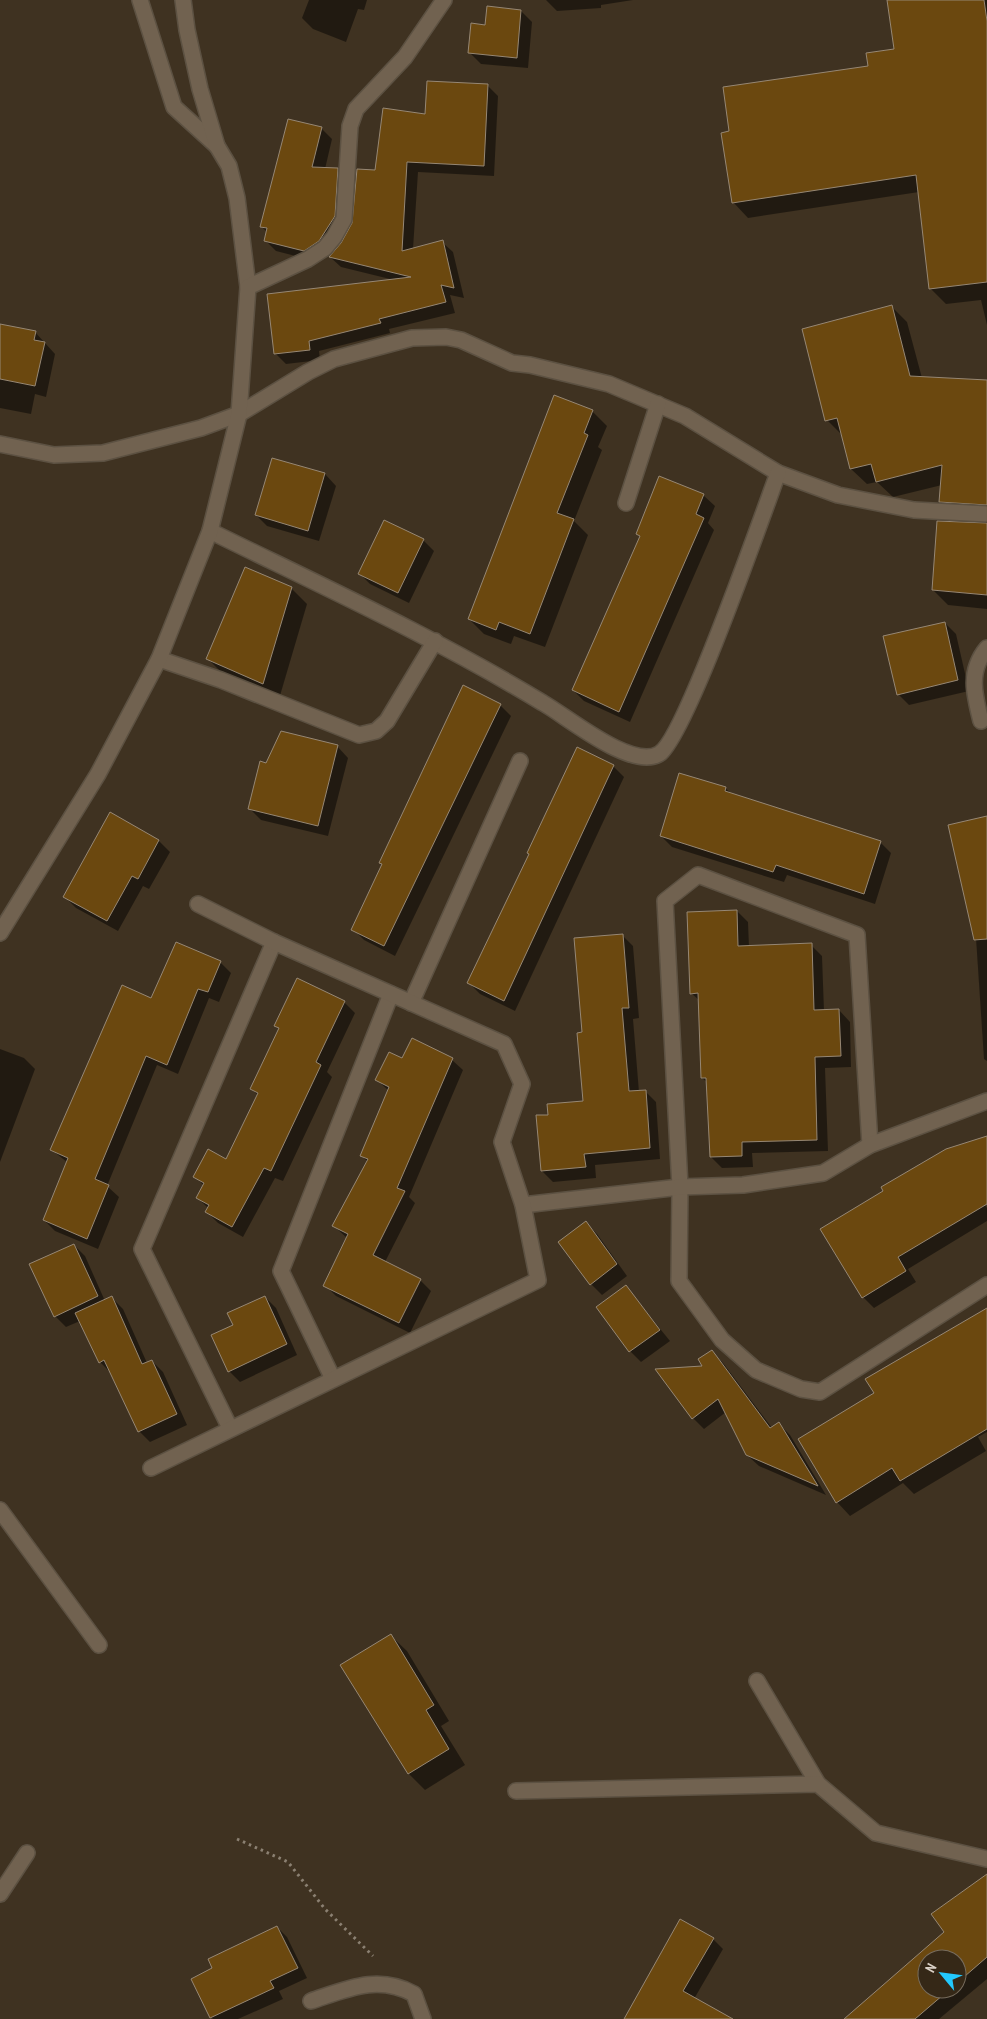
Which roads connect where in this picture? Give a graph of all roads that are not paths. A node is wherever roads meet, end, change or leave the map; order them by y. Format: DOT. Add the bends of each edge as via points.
graph roads {
  1 [pos="140,0"];
  2 [pos="184,0"];
  3 [pos="444,0"];
  4 [pos="217,146"];
  5 [pos="248,287"];
  6 [pos="658,404"];
  7 [pos="239,414"];
  8 [pos="0,444"];
  9 [pos="778,473"];
  10 [pos="626,503"];
  11 [pos="987,514"];
  12 [pos="210,531"];
  13 [pos="435,641"];
  14 [pos="987,648"];
  15 [pos="159,659"];
  16 [pos="981,721"];
  17 [pos="520,761"];
  18 [pos="198,904"];
  19 [pos="0,933"];
  20 [pos="274,942"];
  21 [pos="390,994"];
  22 [pos="412,1003"];
  23 [pos="987,1101"];
  24 [pos="870,1145"];
  25 [pos="680,1187"];
  26 [pos="523,1205"];
  27 [pos="987,1285"];
  28 [pos="333,1380"];
  29 [pos="230,1428"];
  30 [pos="151,1468"];
  31 [pos="0,1510"];
  32 [pos="99,1645"];
  33 [pos="757,1681"];
  34 [pos="818,1784"];
  35 [pos="516,1791"];
  36 [pos="27,1853"];
  37 [pos="987,1859"];
  38 [pos="0,1894"];
  39 [pos="311,2000"];
  40 [pos="423,2019"];
  1 -- 4 [label="street" via="174,107"];
  2 -- 4 [label="street" via="200,89"];
  3 -- 5 [label="street" via="405,57 356,109 350,126 344,219 334,237 308,260"];
  4 -- 5 [label="street" via="229,166 237,198"];
  5 -- 7 [label="street"];
  6 -- 7 [label="street" via="609,384 512,363 461,340 436,337 412,338 334,359"];
  6 -- 9 [label="street" via="685,416"];
  6 -- 10 [label="street"];
  7 -- 8 [label="street" via="201,428 103,453 54,455"];
  7 -- 12 [label="street"];
  9 -- 11 [label="street" via="838,495 914,510"];
  9 -- 13 [label="street" via="725,615 674,736 659,754 644,758 619,751 543,702"];
  12 -- 13 [label="street"];
  12 -- 15 [label="street"];
  13 -- 15 [label="street" via="387,721 376,731 359,735"];
  14 -- 16 [label="street" via="980,656 972,687"];
  15 -- 19 [label="street" via="98,774"];
  17 -- 22 [label="street"];
  18 -- 20 [label="street"];
  20 -- 21 [label="street"];
  20 -- 29 [label="street" via="142,1249"];
  21 -- 22 [label="street"];
  21 -- 28 [label="street" via="281,1271"];
  22 -- 26 [label="street" via="504,1044 522,1084 502,1142"];
  23 -- 24 [label="street"];
  24 -- 25 [label="street" via="823,1173 743,1185"];
  24 -- 25 [label="street" via="857,935 698,875 665,901"];
  25 -- 26 [label="street"];
  25 -- 27 [label="street" via="679,1281 722,1340 756,1370 801,1389 820,1392"];
  26 -- 28 [label="street" via="538,1280"];
  28 -- 29 [label="street"];
  29 -- 30 [label="street"];
  31 -- 32 [label="street"];
  33 -- 34 [label="street"];
  34 -- 35 [label="street"];
  34 -- 37 [label="street" via="876,1833"];
  36 -- 38 [label="street"];
  39 -- 40 [label="street" via="363,1983 400,1986 414,1994"];
}
